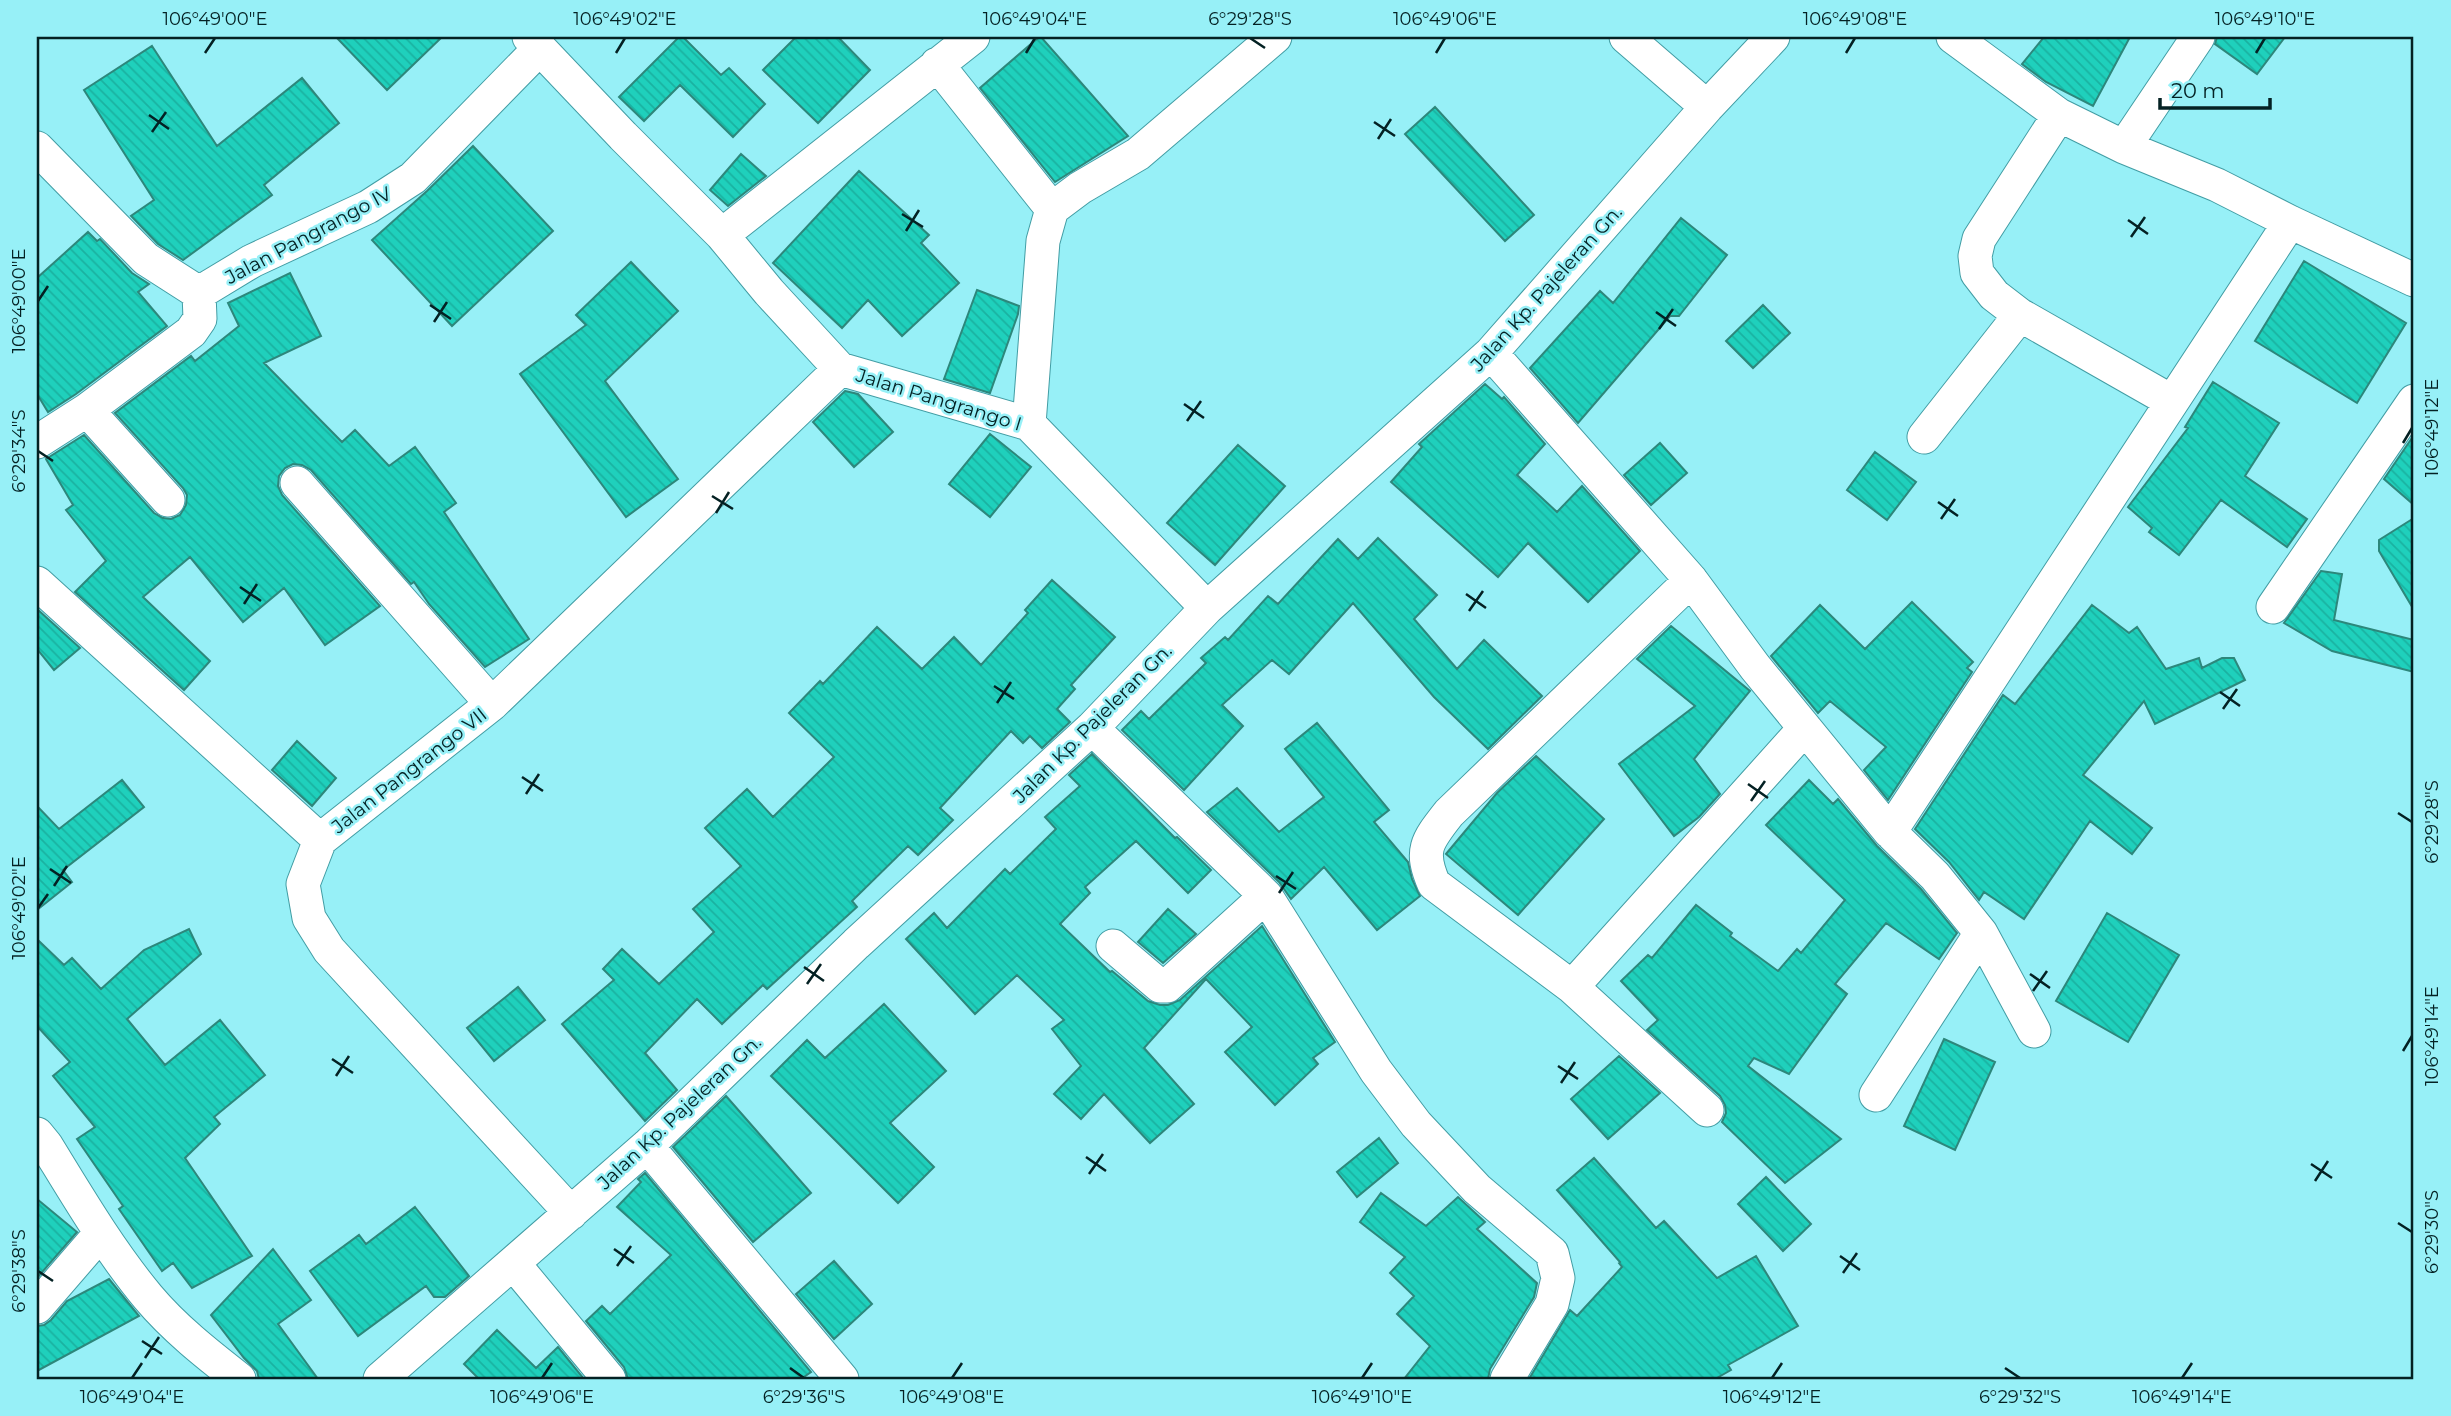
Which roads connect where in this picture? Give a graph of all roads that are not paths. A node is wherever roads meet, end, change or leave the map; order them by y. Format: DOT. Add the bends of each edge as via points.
graph roads {
  1 [pos="973,37"];
  2 [pos="1275,37"];
  3 [pos="1626,37"];
  4 [pos="1773,37"];
  5 [pos="1953,37"];
  6 [pos="2198,37"];
  7 [pos="534,43"];
  8 [pos="937,64"];
  9 [pos="1707,107"];
  10 [pos="2059,115"];
  11 [pos="2124,147"];
  12 [pos="37,148"];
  13 [pos="1052,209"];
  14 [pos="2290,222"];
  15 [pos="722,234"];
  16 [pos="2414,280"];
  17 [pos="199,293"];
  18 [pos="2020,315"];
  19 [pos="1491,354"];
  20 [pos="840,369"];
  21 [pos="2171,401"];
  22 [pos="2414,401"];
  23 [pos="87,410"];
  24 [pos="1029,424"];
  25 [pos="1924,437"];
  26 [pos="37,442"];
  27 [pos="298,483"];
  28 [pos="168,500"];
  29 [pos="1690,580"];
  30 [pos="37,583"];
  31 [pos="2273,607"];
  32 [pos="1207,608"];
  33 [pos="492,704"];
  34 [pos="1805,727"];
  35 [pos="1092,728"];
  36 [pos="1891,832"];
  37 [pos="320,841"];
  38 [pos="1266,896"];
  39 [pos="1981,933"];
  40 [pos="1113,946"];
  41 [pos="1572,986"];
  42 [pos="2035,1031"];
  43 [pos="1876,1095"];
  44 [pos="1707,1110"];
  45 [pos="37,1134"];
  46 [pos="647,1146"];
  47 [pos="571,1213"];
  48 [pos="100,1234"];
  49 [pos="513,1263"];
  50 [pos="37,1307"];
  51 [pos="239,1379"];
  52 [pos="380,1379"];
  53 [pos="609,1379"];
  54 [pos="842,1379"];
  55 [pos="1507,1379"];
  1 -- 8 [label="street"];
  2 -- 13 [label="street" via="1138,154"];
  3 -- 9 [label="street"];
  4 -- 9 [label="street, Jalan Kp. Pajeleran Gn."];
  5 -- 10 [label="street"];
  6 -- 11 [label="street"];
  7 -- 15 [label="street, Jalan Pangrango I"];
  7 -- 17 [label="street, Jalan Pangrango IV" via="413,178 368,207 252,261"];
  8 -- 13 [label="street"];
  8 -- 15 [label="street"];
  9 -- 19 [label="street, Jalan Kp. Pajeleran Gn."];
  10 -- 11 [label="street"];
  10 -- 18 [label="street" via="1979,239 1975,256 1977,273 1994,295"];
  11 -- 14 [label="street" via="2217,185"];
  12 -- 17 [label="street" via="146,259"];
  13 -- 24 [label="street" via="1043,241"];
  14 -- 16 [label="street"];
  14 -- 21 [label="street"];
  15 -- 20 [label="street, Jalan Pangrango I"];
  17 -- 23 [label="street" via="200,319 191,332"];
  18 -- 21 [label="street"];
  18 -- 25 [label="street"];
  19 -- 29 [label="street"];
  19 -- 32 [label="street, Jalan Kp. Pajeleran Gn."];
  20 -- 24 [label="street, Jalan Pangrango I"];
  20 -- 33 [label="street, Jalan Pangrango VII"];
  21 -- 36 [label="street"];
  22 -- 31 [label="street"];
  23 -- 26 [label="street"];
  23 -- 28 [label="street"];
  24 -- 32 [label="street, Jalan Pangrango I"];
  27 -- 33 [label="street"];
  29 -- 34 [label="street"];
  29 -- 41 [label="street" via="1449,813 1429,839 1426,867 1434,884"];
  30 -- 37 [label="street"];
  32 -- 35 [label="street, Jalan Kp. Pajeleran Gn."];
  33 -- 37 [label="street, Jalan Pangrango VII"];
  34 -- 36 [label="street"];
  34 -- 41 [label="street"];
  35 -- 38 [label="street"];
  35 -- 46 [label="street, Jalan Kp. Pajeleran Gn." via="856,944"];
  36 -- 39 [label="street" via="1935,876"];
  37 -- 47 [label="street, Jalan Pangrango VII" via="303,884 309,918 329,950"];
  38 -- 40 [label="street" via="1163,987"];
  38 -- 55 [label="street" via="1376,1071 1416,1124 1477,1189 1552,1254 1558,1278 1552,1304"];
  39 -- 42 [label="street"];
  39 -- 43 [label="street"];
  41 -- 44 [label="street"];
  45 -- 48 [label="street"];
  46 -- 47 [label="street, Jalan Kp. Pajeleran Gn."];
  46 -- 54 [label="street"];
  47 -- 49 [label="street, Jalan Kp. Pajeleran Gn."];
  48 -- 50 [label="street"];
  48 -- 51 [label="street" via="149,1298"];
  49 -- 52 [label="street, Jalan Kp. Pajeleran Gn."];
  49 -- 53 [label="street"];
}
